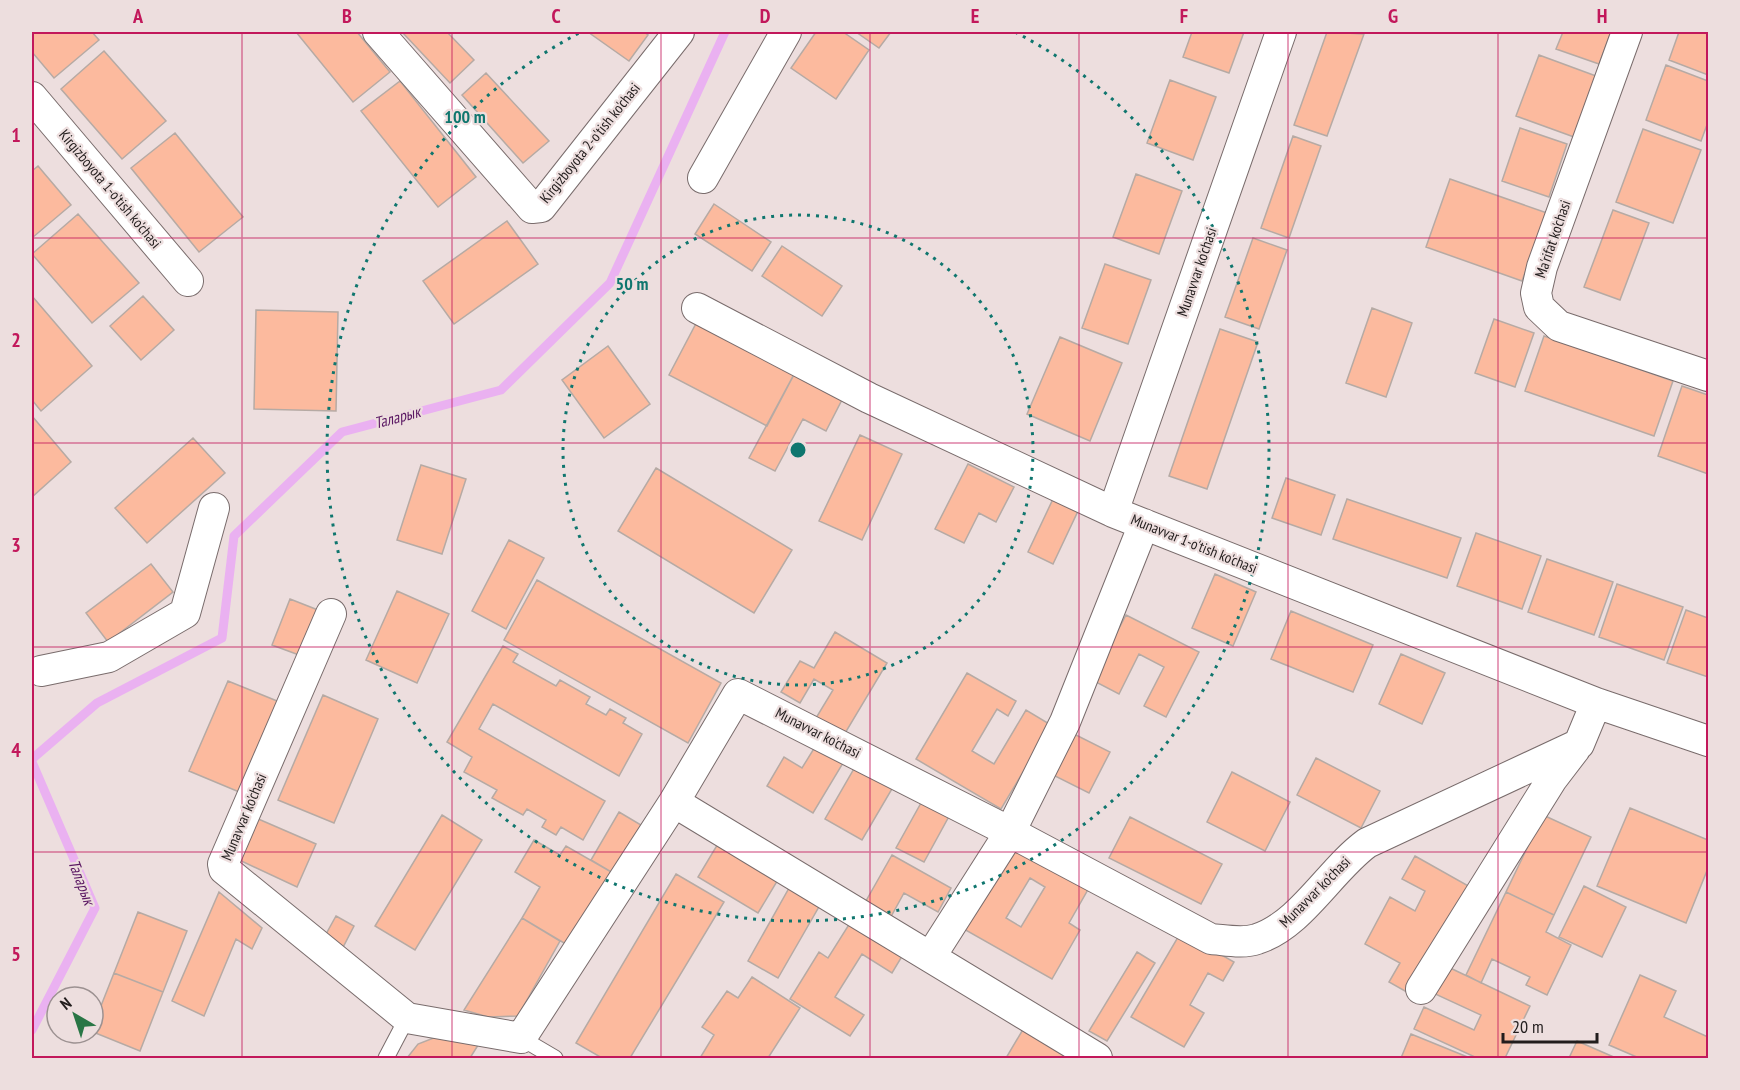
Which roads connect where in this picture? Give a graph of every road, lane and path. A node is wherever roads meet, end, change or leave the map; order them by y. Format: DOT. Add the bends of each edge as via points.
graph roads {
  1 [pos="378,32"];
  2 [pos="679,32"];
  3 [pos="786,32"];
  4 [pos="1281,32"];
  5 [pos="1627,32"];
  6 [pos="32,98"];
  7 [pos="703,178"];
  8 [pos="188,281"];
  9 [pos="697,308"];
  10 [pos="1708,376"];
  11 [pos="214,508"];
  12 [pos="1113,512"];
  13 [pos="1144,524"];
  14 [pos="331,614"];
  15 [pos="35,675"];
  16 [pos="1596,703"];
  17 [pos="1708,741"];
  18 [pos="1579,744"];
  19 [pos="674,802"];
  20 [pos="1010,832"];
  21 [pos="931,956"];
  22 [pos="1421,989"];
  23 [pos="407,1018"];
  24 [pos="522,1038"];
  25 [pos="386,1059"];
  26 [pos="555,1059"];
  27 [pos="1097,1059"];
  1 -- 2 [label="street, Kirgizboyota 2-o'tish ko'chasi" via="532,208 541,207"];
  3 -- 7 [label="street"];
  4 -- 12 [label="street, Munavvar ko'chasi"];
  5 -- 10 [label="street, Ma'rifat ko'chasi" via="1542,267 1536,293 1539,307 1559,326"];
  6 -- 8 [label="street, Kirgizboyota 1-o'tish ko'chasi"];
  9 -- 12 [label="street, Munavvar 1-o'tish ko'chasi" via="868,398"];
  11 -- 15 [label="street" via="184,613 109,657"];
  12 -- 13 [label="street, Munavvar 1-o'tish ko'chasi"];
  13 -- 16 [label="street, Munavvar 1-o'tish ko'chasi"];
  13 -- 20 [label="street" via="1065,722"];
  14 -- 23 [label="street, Munavvar ko'chasi" via="223,864 228,874"];
  16 -- 17 [label="street, Munavvar 1-o'tish ko'chasi"];
  16 -- 18 [label="street"];
  18 -- 20 [label="street, Munavvar ko'chasi" via="1368,843 1289,920 1255,940 1211,939"];
  18 -- 22 [label="street" via="1552,779"];
  19 -- 20 [label="street, Munavvar ko'chasi" via="738,694"];
  19 -- 21 [label="street"];
  19 -- 24 [label="street, Munavvar ko'chasi"];
  20 -- 21 [label="street"];
  21 -- 27 [label="street"];
  23 -- 24 [label="street, Munavvar ko'chasi"];
  23 -- 25 [label="lane"];
  24 -- 26 [label="lane, Munavvar ko'chasi"];
}
